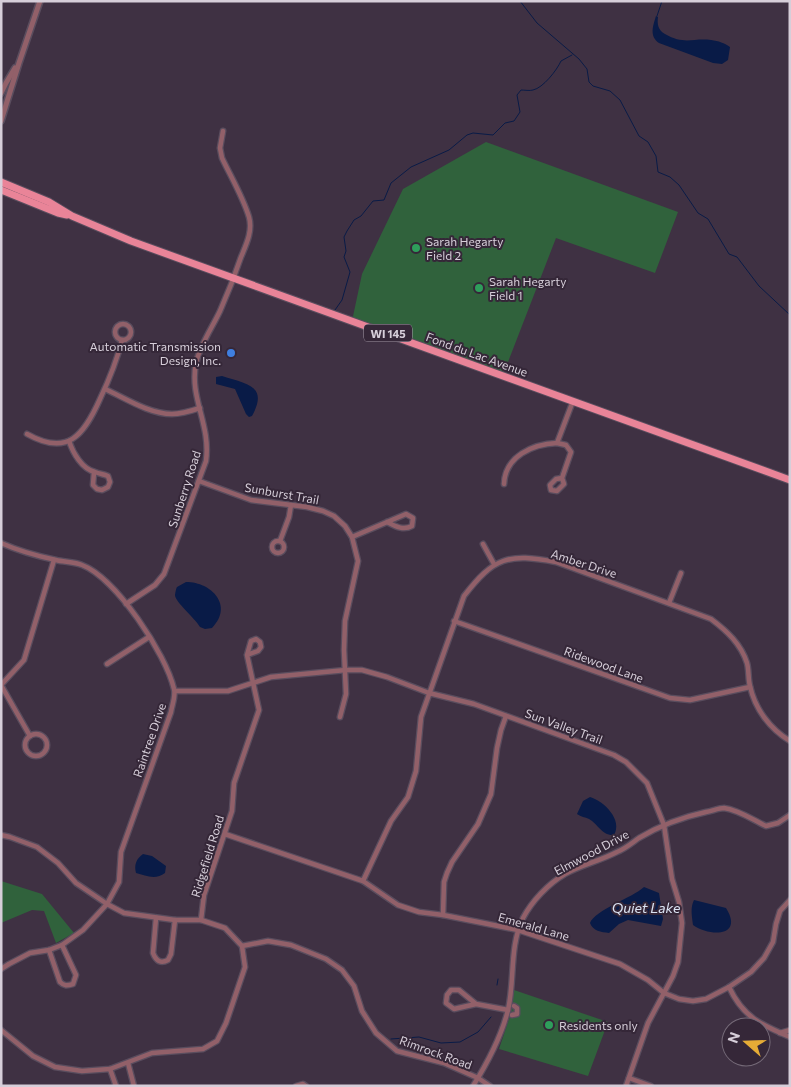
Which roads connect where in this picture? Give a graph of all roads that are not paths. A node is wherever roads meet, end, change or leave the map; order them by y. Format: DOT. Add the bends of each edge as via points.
graph roads {
  1 [pos="40,1"];
  2 [pos="18,63"];
  3 [pos="1,93"];
  4 [pos="1,121"];
  5 [pos="223,131"];
  6 [pos="1,182"];
  7 [pos="1,190"];
  8 [pos="72,216"];
  9 [pos="234,278"];
  10 [pos="122,340"];
  11 [pos="105,389"];
  12 [pos="573,400"];
  13 [pos="200,408"];
  14 [pos="27,434"];
  15 [pos="68,441"];
  16 [pos="557,443"];
  17 [pos="94,472"];
  18 [pos="562,478"];
  19 [pos="790,480"];
  20 [pos="199,481"];
  21 [pos="504,484"];
  22 [pos="291,505"];
  23 [pos="387,522"];
  24 [pos="352,537"];
  25 [pos="280,541"];
  26 [pos="1,542"];
  27 [pos="484,544"];
  28 [pos="54,560"];
  29 [pos="494,564"];
  30 [pos="681,573"];
  31 [pos="669,602"];
  32 [pos="126,604"];
  33 [pos="454,621"];
  34 [pos="149,638"];
  35 [pos="247,654"];
  36 [pos="107,664"];
  37 [pos="346,670"];
  38 [pos="253,683"];
  39 [pos="1,685"];
  40 [pos="750,686"];
  41 [pos="175,692"];
  42 [pos="429,693"];
  43 [pos="340,716"];
  44 [pos="506,716"];
  45 [pos="30,736"];
  46 [pos="790,741"];
  47 [pos="790,815"];
  48 [pos="664,825"];
  49 [pos="225,834"];
  50 [pos="1,835"];
  51 [pos="363,881"];
  52 [pos="790,900"];
  53 [pos="107,904"];
  54 [pos="443,915"];
  55 [pos="156,918"];
  56 [pos="175,920"];
  57 [pos="201,920"];
  58 [pos="518,930"];
  59 [pos="62,946"];
  60 [pos="242,946"];
  61 [pos="49,950"];
  62 [pos="1,969"];
  63 [pos="729,987"];
  64 [pos="664,993"];
  65 [pos="476,1004"];
  66 [pos="514,1006"];
  67 [pos="508,1010"];
  68 [pos="512,1015"];
  69 [pos="1,1030"];
  70 [pos="790,1030"];
  71 [pos="780,1033"];
  72 [pos="790,1037"];
  73 [pos="128,1062"];
  74 [pos="110,1069"];
  75 [pos="478,1078"];
  76 [pos="629,1078"];
  77 [pos="116,1086"];
  78 [pos="134,1086"];
  79 [pos="296,1086"];
  80 [pos="306,1086"];
  81 [pos="473,1086"];
  82 [pos="490,1086"];
  83 [pos="626,1086"];
  84 [pos="651,1086"];
  1 -- 2 [label="street"];
  2 -- 3 [label="street"];
  2 -- 4 [label="street"];
  5 -- 9 [label="street, Sunberry Road" via="222,158 250,222 249,238"];
  6 -- 8 [label="main road, Fond du Lac Avenue / WI 145" via="49,202"];
  7 -- 8 [label="main road, Fond du Lac Avenue / WI 145"];
  8 -- 9 [label="main road, Fond du Lac Avenue / WI 145"];
  9 -- 12 [label="main road, Fond du Lac Avenue / WI 145"];
  9 -- 13 [label="street, Sunberry Road" via="196,364 194,382"];
  10 -- 11 [label="street"];
  11 -- 13 [label="street" via="149,409 172,414"];
  11 -- 15 [label="street" via="84,429"];
  12 -- 16 [label="street"];
  12 -- 19 [label="main road, Fond du Lac Avenue / WI 145"];
  13 -- 20 [label="street, Sunberry Road" via="208,447"];
  14 -- 15 [label="street" via="42,442"];
  15 -- 17 [label="street" via="78,459"];
  16 -- 18 [label="street" via="566,445 571,452"];
  16 -- 21 [label="street" via="535,446 524,452 507,470"];
  17 -- 17 [label="street" via="93,485 102,490 108,487 108,476"];
  20 -- 22 [label="street, Sunburst Trail" via="251,500"];
  20 -- 32 [label="street, Sunberry Road" via="164,574 155,585"];
  22 -- 24 [label="street, Sunburst Trail" via="334,516"];
  22 -- 25 [label="street"];
  23 -- 23 [label="street" via="407,529 412,526 413,518 406,514"];
  23 -- 24 [label="street"];
  24 -- 37 [label="street, Sunburst Trail" via="358,561 345,621"];
  26 -- 28 [label="street, Raintree Drive" via="20,552"];
  27 -- 29 [label="street"];
  28 -- 32 [label="street, Raintree Drive" via="82,565 107,580"];
  28 -- 39 [label="street" via="24,660"];
  29 -- 31 [label="street, Amber Drive" via="533,558 556,562"];
  29 -- 33 [label="street" via="464,596"];
  30 -- 31 [label="street"];
  31 -- 40 [label="street, Amber Drive" via="712,619 726,630 747,663"];
  32 -- 34 [label="street, Raintree Drive"];
  33 -- 40 [label="street, Ridewood Lane" via="670,698 690,700"];
  33 -- 42 [label="street"];
  34 -- 36 [label="street"];
  34 -- 41 [label="street, Raintree Drive" via="165,664"];
  35 -- 38 [label="street, Ridgefield Road"];
  37 -- 38 [label="street, Sun Valley Trail" via="271,677"];
  37 -- 42 [label="street, Sun Valley Trail" via="370,673"];
  37 -- 43 [label="street, Sunburst Trail" via="346,694"];
  38 -- 41 [label="street, Sun Valley Trail" via="228,691"];
  38 -- 49 [label="street, Ridgefield Road" via="258,710 234,783 232,811"];
  39 -- 45 [label="street"];
  40 -- 46 [label="street, Amber Drive" via="759,710 777,733"];
  41 -- 53 [label="street, Raintree Drive" via="171,712 121,852 119,882"];
  42 -- 44 [label="street, Sun Valley Trail"];
  42 -- 51 [label="street" via="421,717 416,771 408,797 391,820"];
  44 -- 48 [label="street, Sun Valley Trail" via="626,762 647,783"];
  44 -- 54 [label="street" via="491,794 478,824 447,873"];
  45 -- 45 [label="street" via="26,748 30,754 41,755 46,750 45,740 40,735"];
  47 -- 48 [label="street, Elmwood Drive" via="766,826 740,812 723,808"];
  48 -- 58 [label="street, Elmwood Drive" via="618,852 564,875 534,901"];
  48 -- 64 [label="street, Sun Valley Trail" via="682,923 678,962"];
  49 -- 51 [label="street, Emerald Lane"];
  49 -- 57 [label="street, Ridgefield Road" via="204,895"];
  50 -- 53 [label="street" via="37,847 76,883"];
  51 -- 54 [label="street, Emerald Lane" via="398,904 419,912"];
  52 -- 63 [label="street, Emerald Lane" via="780,911 773,942 764,958"];
  53 -- 55 [label="street" via="124,913"];
  53 -- 59 [label="street, Raintree Drive" via="83,930"];
  54 -- 58 [label="street, Emerald Lane"];
  55 -- 56 [label="street"];
  55 -- 56 [label="street" via="153,953 155,959 164,962 171,954"];
  56 -- 57 [label="street"];
  57 -- 60 [label="street" via="225,928"];
  58 -- 64 [label="street, Emerald Lane" via="620,964"];
  58 -- 67 [label="street, Elmwood Drive"];
  59 -- 61 [label="street, Raintree Drive"];
  59 -- 61 [label="street" via="76,975 73,984 68,986 60,982"];
  60 -- 73 [label="street" via="244,967 217,1041 203,1049 152,1053"];
  60 -- 75 [label="street, Rimrock Road" via="268,941 291,945 326,959 342,970 354,986 362,1010 376,1033 397,1051 444,1063"];
  61 -- 62 [label="street, Raintree Drive" via="30,952"];
  63 -- 64 [label="street, Emerald Lane" via="706,999 692,1001"];
  63 -- 71 [label="street" via="746,1013"];
  64 -- 76 [label="street" via="648,1023"];
  65 -- 65 [label="street" via="459,990 452,990 447,995 446,1003 454,1009"];
  65 -- 67 [label="street"];
  66 -- 68 [label="street" via="518,1012"];
  67 -- 75 [label="street, Elmwood Drive"];
  69 -- 74 [label="street" via="32,1056 55,1067 82,1071"];
  70 -- 71 [label="street"];
  71 -- 72 [label="street"];
  73 -- 74 [label="street"];
  73 -- 78 [label="street"];
  74 -- 77 [label="street"];
  75 -- 81 [label="street, Elmwood Drive"];
  75 -- 82 [label="street, Rimrock Road"];
  76 -- 83 [label="street"];
  76 -- 84 [label="street"];
  79 -- 80 [label="street"];
}
